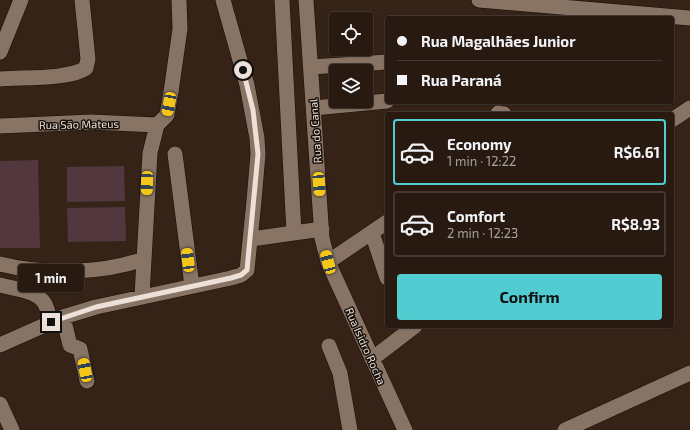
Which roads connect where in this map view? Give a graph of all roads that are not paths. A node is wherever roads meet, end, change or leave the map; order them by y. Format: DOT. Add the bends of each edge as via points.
graph roads {
  1 [pos="21,0"];
  2 [pos="82,0"];
  3 [pos="178,0"];
  4 [pos="223,0"];
  5 [pos="282,0"];
  6 [pos="306,0"];
  7 [pos="479,0"];
  8 [pos="587,4"];
  9 [pos="690,18"];
  10 [pos="0,51"];
  11 [pos="385,62"];
  12 [pos="311,67"];
  13 [pos="0,79"];
  14 [pos="385,101"];
  15 [pos="314,108"];
  16 [pos="690,108"];
  17 [pos="674,119"];
  18 [pos="158,125"];
  19 [pos="0,126"];
  20 [pos="175,154"];
  21 [pos="385,223"];
  22 [pos="322,229"];
  23 [pos="294,233"];
  24 [pos="372,233"];
  25 [pos="250,246"];
  26 [pos="144,260"];
  27 [pos="328,262"];
  28 [pos="0,264"];
  29 [pos="42,272"];
  30 [pos="385,272"];
  31 [pos="0,285"];
  32 [pos="192,286"];
  33 [pos="142,296"];
  34 [pos="42,299"];
  35 [pos="57,320"];
  36 [pos="412,328"];
  37 [pos="0,345"];
  38 [pos="329,346"];
  39 [pos="372,360"];
  40 [pos="690,373"];
  41 [pos="87,381"];
  42 [pos="0,404"];
  43 [pos="7,426"];
  44 [pos="350,430"];
  45 [pos="405,430"];
  46 [pos="565,430"];
  1 -- 10 [label="street"];
  2 -- 13 [label="street" via="88,59 86,68 64,75"];
  3 -- 18 [label="street" via="180,29 171,92 167,115"];
  4 -- 25 [label="street" via="247,85 257,138 258,154"];
  5 -- 23 [label="street"];
  6 -- 12 [label="street, Rua do Canal"];
  7 -- 8 [label="street"];
  8 -- 9 [label="street"];
  11 -- 12 [label="street"];
  12 -- 15 [label="street, Rua do Canal"];
  14 -- 15 [label="street"];
  15 -- 22 [label="street, Rua do Canal"];
  16 -- 17 [label="street"];
  18 -- 19 [label="street, Rua São Mateus" via="91,122"];
  18 -- 26 [label="street" via="150,153"];
  20 -- 32 [label="street"];
  21 -- 24 [label="street"];
  22 -- 23 [label="street"];
  22 -- 27 [label="street, Rua do Canal"];
  23 -- 25 [label="street"];
  24 -- 27 [label="street"];
  24 -- 30 [label="street"];
  25 -- 32 [label="street" via="247,270 241,275"];
  26 -- 29 [label="street" via="126,266"];
  26 -- 33 [label="street"];
  27 -- 39 [label="street, Rua Isidro Rocha"];
  28 -- 29 [label="street"];
  29 -- 34 [label="street"];
  31 -- 34 [label="street"];
  32 -- 33 [label="street"];
  33 -- 35 [label="street"];
  34 -- 35 [label="street"];
  35 -- 37 [label="street"];
  35 -- 41 [label="street" via="70,345 80,349"];
  36 -- 39 [label="street"];
  38 -- 44 [label="street" via="340,373"];
  39 -- 45 [label="street, Rua Isidro Rocha"];
  40 -- 46 [label="street"];
  42 -- 43 [label="street"];
}
